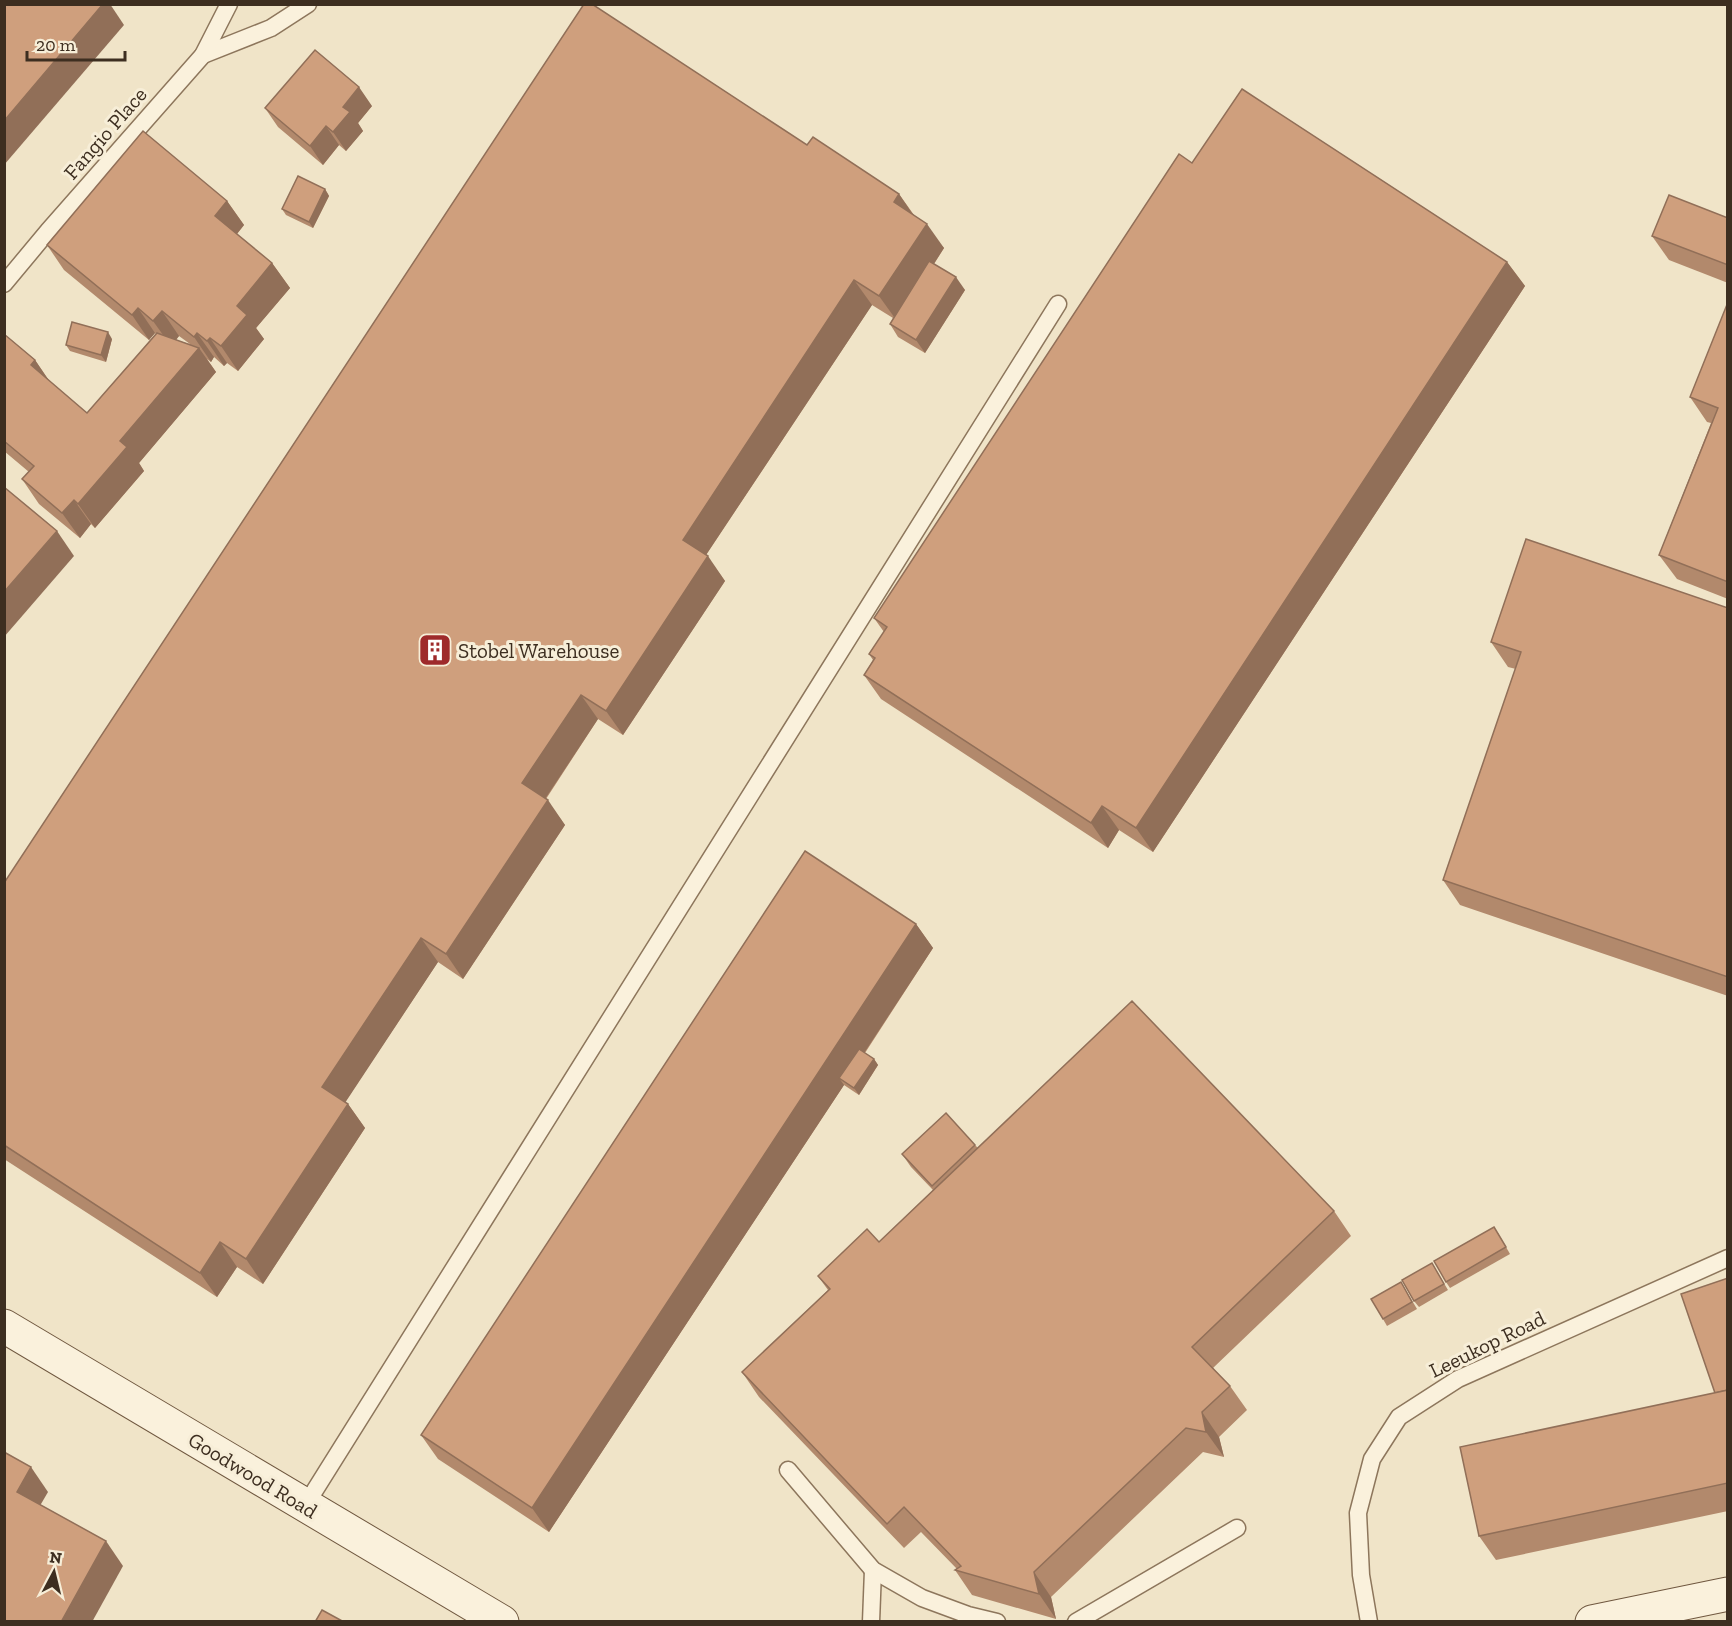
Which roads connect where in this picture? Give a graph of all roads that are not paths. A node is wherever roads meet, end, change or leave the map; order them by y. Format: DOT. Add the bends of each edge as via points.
graph roads {
  1 [pos="229,4"];
  2 [pos="308,4"];
  3 [pos="203,55"];
  4 [pos="4,284"];
  5 [pos="1058,304"];
  6 [pos="1728,1258"];
  7 [pos="4,1326"];
  8 [pos="789,1470"];
  9 [pos="305,1506"];
  10 [pos="1237,1528"];
  11 [pos="873,1570"];
  12 [pos="1728,1594"];
  13 [pos="1661,1615"];
  14 [pos="502,1622"];
  15 [pos="871,1622"];
  16 [pos="997,1622"];
  17 [pos="1076,1622"];
  18 [pos="1369,1622"];
  19 [pos="1592,1622"];
  1 -- 3 [label="lane, Fangio Place"];
  2 -- 3 [label="lane" via="271,28"];
  3 -- 4 [label="lane, Fangio Place"];
  5 -- 9 [label="lane"];
  6 -- 18 [label="lane, Leeukop Road" via="1458,1379 1399,1417 1372,1459 1358,1513 1361,1575"];
  7 -- 9 [label="street, Goodwood Road"];
  8 -- 11 [label="lane"];
  9 -- 14 [label="street, Goodwood Road"];
  10 -- 17 [label="lane"];
  11 -- 15 [label="lane"];
  11 -- 16 [label="lane" via="922,1599"];
  12 -- 13 [label="street"];
  13 -- 19 [label="street"];
}
